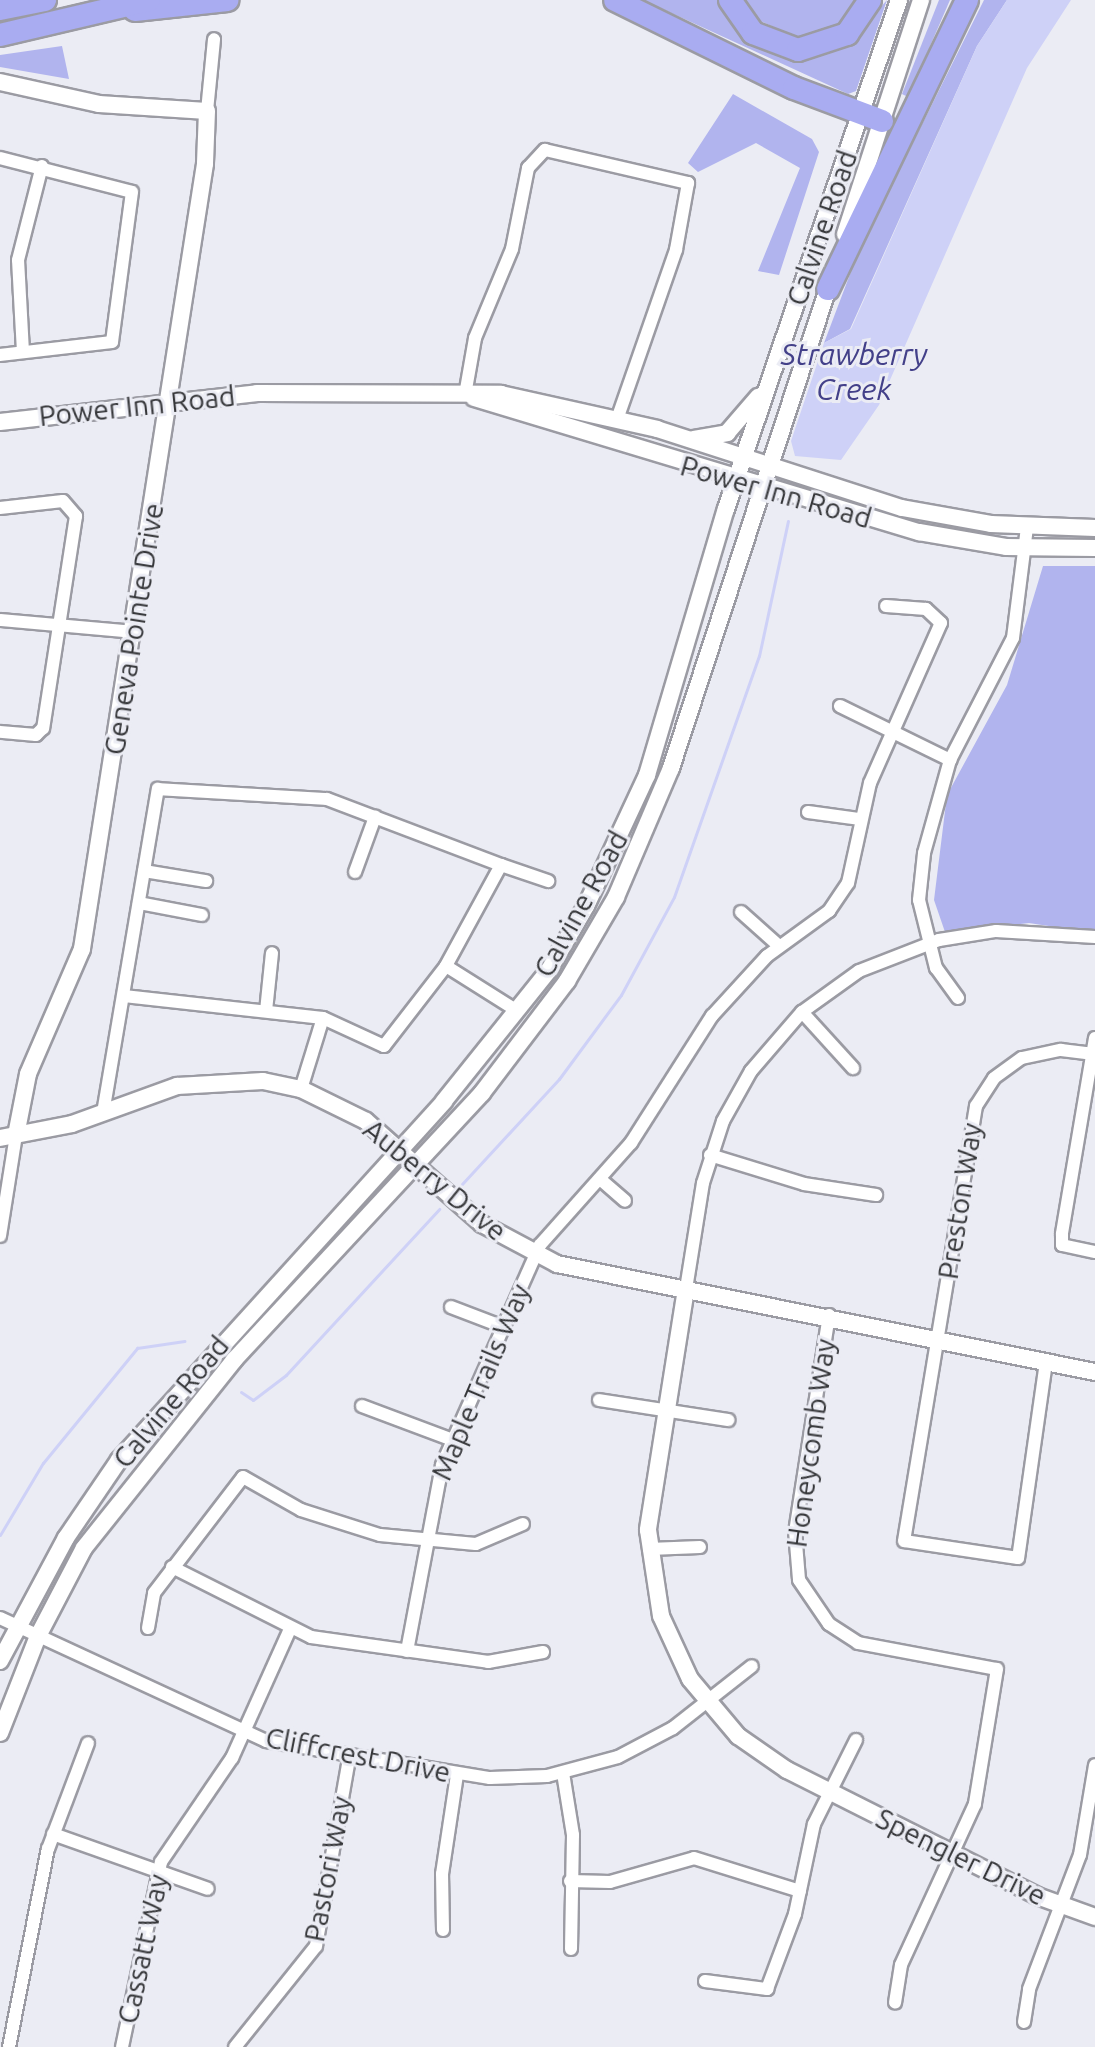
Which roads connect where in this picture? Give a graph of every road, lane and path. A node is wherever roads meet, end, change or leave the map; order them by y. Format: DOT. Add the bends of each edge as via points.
graph roads {
  1 [pos="45,0"];
  2 [pos="149,0"];
  3 [pos="227,0"];
  4 [pos="615,0"];
  5 [pos="730,0"];
  6 [pos="870,0"];
  7 [pos="899,0"];
  8 [pos="921,0"];
  9 [pos="967,0"];
  10 [pos="0,9"];
  11 [pos="97,11"];
  12 [pos="0,35"];
  13 [pos="214,39"];
  14 [pos="0,82"];
  15 [pos="207,111"];
  16 [pos="871,118"];
  17 [pos="0,158"];
  18 [pos="42,166"];
  19 [pos="828,289"];
  20 [pos="23,352"];
  21 [pos="0,355"];
  22 [pos="771,377"];
  23 [pos="465,395"];
  24 [pos="168,404"];
  25 [pos="617,419"];
  26 [pos="0,422"];
  27 [pos="693,440"];
  28 [pos="744,459"];
  29 [pos="769,467"];
  30 [pos="736,482"];
  31 [pos="762,490"];
  32 [pos="0,508"];
  33 [pos="1027,527"];
  34 [pos="1095,528"];
  35 [pos="1026,548"];
  36 [pos="1095,548"];
  37 [pos="886,606"];
  38 [pos="0,620"];
  39 [pos="57,620"];
  40 [pos="134,632"];
  41 [pos="840,706"];
  42 [pos="0,732"];
  43 [pos="890,734"];
  44 [pos="950,760"];
  45 [pos="808,812"];
  46 [pos="375,817"];
  47 [pos="859,819"];
  48 [pos="501,865"];
  49 [pos="144,871"];
  50 [pos="355,872"];
  51 [pos="206,881"];
  52 [pos="548,881"];
  53 [pos="139,903"];
  54 [pos="741,912"];
  55 [pos="202,915"];
  56 [pos="1095,937"];
  57 [pos="930,943"];
  58 [pos="779,946"];
  59 [pos="272,953"];
  60 [pos="446,966"];
  61 [pos="124,996"];
  62 [pos="958,998"];
  63 [pos="516,1010"];
  64 [pos="266,1011"];
  65 [pos="802,1012"];
  66 [pos="323,1018"];
  67 [pos="1095,1038"];
  68 [pos="1092,1054"];
  69 [pos="853,1068"];
  70 [pos="301,1089"];
  71 [pos="103,1113"];
  72 [pos="0,1125"];
  73 [pos="8,1136"];
  74 [pos="400,1147"];
  75 [pos="710,1155"];
  76 [pos="416,1162"];
  77 [pos="600,1179"];
  78 [pos="876,1195"];
  79 [pos="625,1201"];
  80 [pos="0,1236"];
  81 [pos="1095,1252"];
  82 [pos="535,1256"];
  83 [pos="686,1289"];
  84 [pos="451,1307"];
  85 [pos="829,1315"];
  86 [pos="503,1327"];
  87 [pos="937,1339"];
  88 [pos="1046,1362"];
  89 [pos="1095,1372"];
  90 [pos="599,1400"];
  91 [pos="362,1406"];
  92 [pos="665,1411"];
  93 [pos="728,1420"];
  94 [pos="453,1440"];
  95 [pos="523,1524"];
  96 [pos="425,1542"];
  97 [pos="700,1547"];
  98 [pos="649,1549"];
  99 [pos="172,1567"];
  100 [pos="8,1622"];
  101 [pos="148,1628"];
  102 [pos="290,1629"];
  103 [pos="38,1636"];
  104 [pos="407,1651"];
  105 [pos="543,1652"];
  106 [pos="0,1661"];
  107 [pos="752,1666"];
  108 [pos="706,1700"];
  109 [pos="244,1731"];
  110 [pos="0,1733"];
  111 [pos="856,1740"];
  112 [pos="88,1743"];
  113 [pos="349,1759"];
  114 [pos="1095,1765"];
  115 [pos="563,1773"];
  116 [pos="457,1775"];
  117 [pos="830,1792"];
  118 [pos="53,1834"];
  119 [pos="955,1855"];
  120 [pos="158,1873"];
  121 [pos="570,1881"];
  122 [pos="208,1889"];
  123 [pos="800,1891"];
  124 [pos="1061,1906"];
  125 [pos="1095,1917"];
  126 [pos="443,1930"];
  127 [pos="571,1949"];
  128 [pos="705,1981"];
  129 [pos="895,2003"];
  130 [pos="1024,2022"];
  131 [pos="9,2047"];
  132 [pos="122,2047"];
  133 [pos="235,2047"];
  1 -- 10 [label="highway"];
  2 -- 11 [label="highway"];
  3 -- 11 [label="highway"];
  4 -- 16 [label="highway"];
  5 -- 6 [label="highway" via="753,33 798,50 847,34"];
  7 -- 16 [label="main road, Calvine Road"];
  8 -- 16 [label="main road"];
  9 -- 19 [label="highway"];
  11 -- 12 [label="highway"];
  13 -- 15 [label="street"];
  14 -- 15 [label="main road" via="99,104"];
  15 -- 24 [label="main road, Geneva Pointe Drive"];
  16 -- 19 [label="main road, Calvine Road"];
  16 -- 22 [label="main road, Calvine Road"];
  17 -- 18 [label="street"];
  18 -- 20 [label="street" via="18,260"];
  18 -- 20 [label="street" via="132,192 127,247 112,342"];
  19 -- 29 [label="main road, Calvine Road"];
  20 -- 21 [label="street"];
  22 -- 27 [label="main road" via="727,433"];
  22 -- 28 [label="main road, Calvine Road"];
  23 -- 24 [label="main road, Power Inn Road" via="284,392"];
  23 -- 25 [label="main road, Power Inn Road" via="528,398"];
  23 -- 25 [label="street" via="475,338 512,249 528,168 538,151 556,151 688,183 676,250"];
  23 -- 30 [label="main road, Power Inn Road"];
  24 -- 26 [label="main road, Power Inn Road"];
  24 -- 40 [label="main road, Geneva Pointe Drive"];
  25 -- 27 [label="main road, Power Inn Road"];
  27 -- 28 [label="main road, Power Inn Road"];
  28 -- 29 [label="main road, Power Inn Road"];
  28 -- 30 [label="main road, Calvine Road"];
  29 -- 31 [label="main road, Calvine Road"];
  29 -- 33 [label="main road, Power Inn Road" via="902,508"];
  30 -- 31 [label="main road, Power Inn Road"];
  30 -- 63 [label="main road, Calvine Road" via="647,775 586,906"];
  31 -- 35 [label="main road, Power Inn Road" via="919,532"];
  31 -- 76 [label="main road, Calvine Road" via="671,768 616,897 542,1017"];
  32 -- 39 [label="street" via="63,501 75,509"];
  33 -- 34 [label="main road, Power Inn Road"];
  33 -- 35 [label="street"];
  35 -- 36 [label="main road, Power Inn Road"];
  35 -- 44 [label="street" via="1013,638"];
  37 -- 43 [label="street, Maple Trails Way" via="926,609 941,623"];
  38 -- 39 [label="street"];
  39 -- 40 [label="street"];
  39 -- 42 [label="street" via="43,728 36,735"];
  40 -- 73 [label="main road, Geneva Pointe Drive" via="82,949 28,1074"];
  41 -- 43 [label="street"];
  43 -- 44 [label="street"];
  43 -- 47 [label="street, Maple Trails Way"];
  44 -- 57 [label="street" via="924,853 919,900"];
  45 -- 47 [label="street"];
  46 -- 48 [label="street"];
  46 -- 49 [label="street" via="327,799 158,789"];
  46 -- 50 [label="street"];
  47 -- 58 [label="street, Maple Trails Way" via="840,898"];
  48 -- 52 [label="street"];
  48 -- 60 [label="street"];
  49 -- 51 [label="street"];
  49 -- 53 [label="street"];
  53 -- 55 [label="street"];
  53 -- 61 [label="street"];
  54 -- 58 [label="street"];
  56 -- 57 [label="street" via="996,931"];
  57 -- 62 [label="street" via="936,968"];
  57 -- 65 [label="street" via="859,971"];
  58 -- 77 [label="street, Maple Trails Way" via="712,1016 649,1119"];
  59 -- 64 [label="street"];
  60 -- 63 [label="street"];
  60 -- 66 [label="street" via="384,1046"];
  61 -- 64 [label="street"];
  61 -- 71 [label="street"];
  63 -- 74 [label="main road, Calvine Road"];
  64 -- 66 [label="street"];
  65 -- 69 [label="street"];
  65 -- 75 [label="street" via="751,1071"];
  66 -- 70 [label="street"];
  67 -- 68 [label="street"];
  68 -- 81 [label="street" via="1062,1245"];
  68 -- 87 [label="street, Preston Way" via="1032,1054 1003,1070 981,1096"];
  70 -- 71 [label="main road, Auberry Drive" via="223,1080 177,1086"];
  70 -- 74 [label="main road, Auberry Drive" via="336,1103"];
  71 -- 73 [label="main road, Auberry Drive"];
  72 -- 73 [label="main road"];
  73 -- 80 [label="street"];
  74 -- 76 [label="main road, Auberry Drive"];
  74 -- 100 [label="main road, Calvine Road" via="119,1460"];
  75 -- 78 [label="street" via="804,1184"];
  75 -- 83 [label="street"];
  76 -- 82 [label="main road, Auberry Drive" via="470,1214"];
  76 -- 103 [label="main road, Calvine Road" via="150,1459 84,1548"];
  77 -- 79 [label="street"];
  77 -- 82 [label="street, Maple Trails Way" via="568,1207"];
  82 -- 83 [label="main road, Auberry Drive"];
  82 -- 86 [label="street, Maple Trails Way"];
  83 -- 85 [label="main road, Auberry Drive"];
  83 -- 92 [label="main road, Spengler Drive"];
  84 -- 86 [label="street"];
  85 -- 87 [label="main road, Auberry Drive"];
  85 -- 119 [label="street, Honeycomb Way" via="795,1531 796,1571 812,1605 847,1638 997,1669 978,1792"];
  86 -- 94 [label="street, Maple Trails Way"];
  87 -- 88 [label="main road, Auberry Drive"];
  87 -- 88 [label="street, Preston Way" via="904,1530 904,1541 915,1546 1018,1558"];
  88 -- 89 [label="main road, Auberry Drive"];
  90 -- 92 [label="street"];
  91 -- 94 [label="street"];
  92 -- 93 [label="street"];
  92 -- 98 [label="main road, Spengler Drive"];
  94 -- 96 [label="street, Maple Trails Way"];
  95 -- 96 [label="street" via="476,1544"];
  96 -- 99 [label="street" via="330,1522 243,1477"];
  96 -- 104 [label="street, Maple Trails Way"];
  97 -- 98 [label="street"];
  98 -- 108 [label="main road, Spengler Drive" via="661,1616"];
  99 -- 101 [label="street" via="150,1602"];
  99 -- 102 [label="street"];
  100 -- 103 [label="street, Cliffcrest Drive"];
  100 -- 106 [label="main road, Calvine Road"];
  102 -- 104 [label="street"];
  102 -- 109 [label="street, Cassatt Way"];
  103 -- 109 [label="street, Cliffcrest Drive"];
  103 -- 110 [label="main road, Calvine Road"];
  104 -- 105 [label="street" via="488,1662"];
  107 -- 108 [label="street"];
  108 -- 115 [label="street, Cliffcrest Drive" via="646,1744"];
  108 -- 117 [label="main road, Spengler Drive" via="762,1754"];
  109 -- 113 [label="street, Cliffcrest Drive"];
  109 -- 120 [label="street, Cassatt Way"];
  111 -- 117 [label="street"];
  112 -- 118 [label="street"];
  113 -- 116 [label="street, Cliffcrest Drive"];
  113 -- 133 [label="street, Pastori Way" via="316,1946"];
  114 -- 124 [label="street" via="1080,1855"];
  115 -- 116 [label="street, Cliffcrest Drive"];
  115 -- 121 [label="street" via="573,1835"];
  116 -- 126 [label="street" via="442,1874"];
  117 -- 119 [label="main road, Spengler Drive"];
  117 -- 123 [label="street" via="811,1835"];
  118 -- 120 [label="street"];
  118 -- 131 [label="street"];
  119 -- 124 [label="main road, Spengler Drive"];
  119 -- 129 [label="street" via="901,1965"];
  120 -- 122 [label="street"];
  120 -- 132 [label="street, Cassatt Way"];
  121 -- 123 [label="street" via="610,1882 694,1858"];
  121 -- 127 [label="street"];
  123 -- 128 [label="street" via="767,1989"];
  124 -- 125 [label="main road, Spengler Drive"];
  124 -- 130 [label="street"];
}
